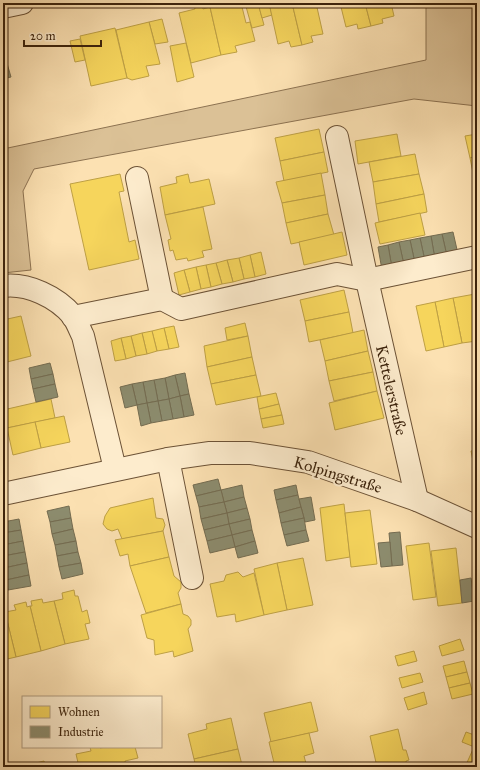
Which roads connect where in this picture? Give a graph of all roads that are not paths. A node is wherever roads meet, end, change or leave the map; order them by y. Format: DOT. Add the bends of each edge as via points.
graph roads {
  1 [pos="22,3"];
  2 [pos="3,7"];
  3 [pos="337,137"];
  4 [pos="137,178"];
  5 [pos="477,257"];
  6 [pos="367,280"];
  7 [pos="3,286"];
  8 [pos="162,299"];
  9 [pos="73,317"];
  10 [pos="168,459"];
  11 [pos="115,469"];
  12 [pos="3,494"];
  13 [pos="417,500"];
  14 [pos="477,527"];
  15 [pos="192,578"];
  1 -- 2 [label="street"];
  3 -- 6 [label="street, Kettelerstraße"];
  4 -- 8 [label="street"];
  5 -- 6 [label="street"];
  6 -- 8 [label="street" via="337,274 181,309"];
  6 -- 13 [label="street, Kettelerstraße"];
  7 -- 9 [label="street" via="13,285 37,290 50,297"];
  8 -- 9 [label="street"];
  9 -- 11 [label="street" via="83,336"];
  10 -- 11 [label="street, Kolpingstraße"];
  10 -- 13 [label="street, Kolpingstraße" via="210,453 250,454 308,462"];
  10 -- 15 [label="street"];
  11 -- 12 [label="street, Kolpingstraße"];
  13 -- 14 [label="street, Kolpingstraße"];
}
